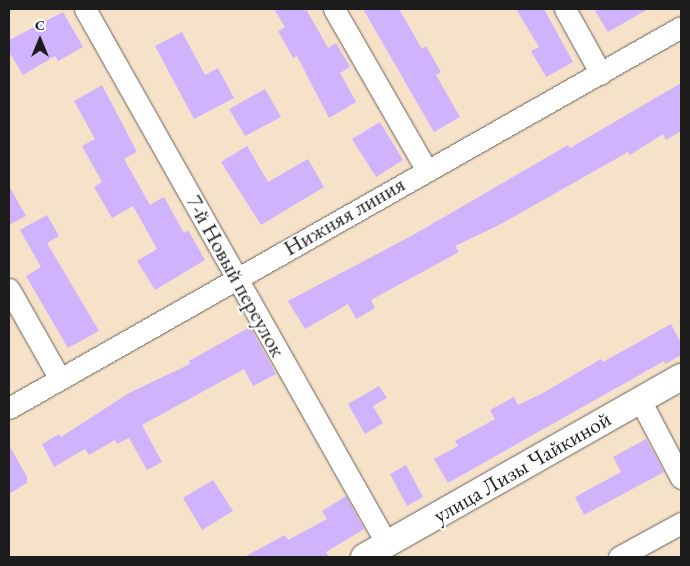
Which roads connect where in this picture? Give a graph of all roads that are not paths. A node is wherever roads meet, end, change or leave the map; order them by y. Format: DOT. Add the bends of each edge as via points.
graph roads {
  1 [pos="85,9"];
  2 [pos="334,9"];
  3 [pos="565,9"];
  4 [pos="681,27"];
  5 [pos="601,74"];
  6 [pos="426,169"];
  7 [pos="237,277"];
  8 [pos="9,289"];
  9 [pos="681,377"];
  10 [pos="60,379"];
  11 [pos="640,400"];
  12 [pos="9,408"];
  13 [pos="681,478"];
  14 [pos="681,523"];
  15 [pos="387,544"];
  16 [pos="364,557"];
  17 [pos="618,557"];
  1 -- 7 [label="street, 7-й Новый переулок"];
  2 -- 6 [label="street"];
  3 -- 5 [label="street"];
  4 -- 5 [label="street, Нижняя линия"];
  5 -- 6 [label="street, Нижняя линия"];
  6 -- 7 [label="street, Нижняя линия"];
  7 -- 10 [label="street, Нижняя линия"];
  7 -- 15 [label="street, 7-й Новый переулок"];
  8 -- 10 [label="street"];
  9 -- 11 [label="main road, улица Лизы Чайкиной"];
  10 -- 12 [label="street, Нижняя линия"];
  11 -- 13 [label="street"];
  11 -- 15 [label="main road, улица Лизы Чайкиной"];
  14 -- 17 [label="street"];
  15 -- 16 [label="main road, улица Лизы Чайкиной"];
}
